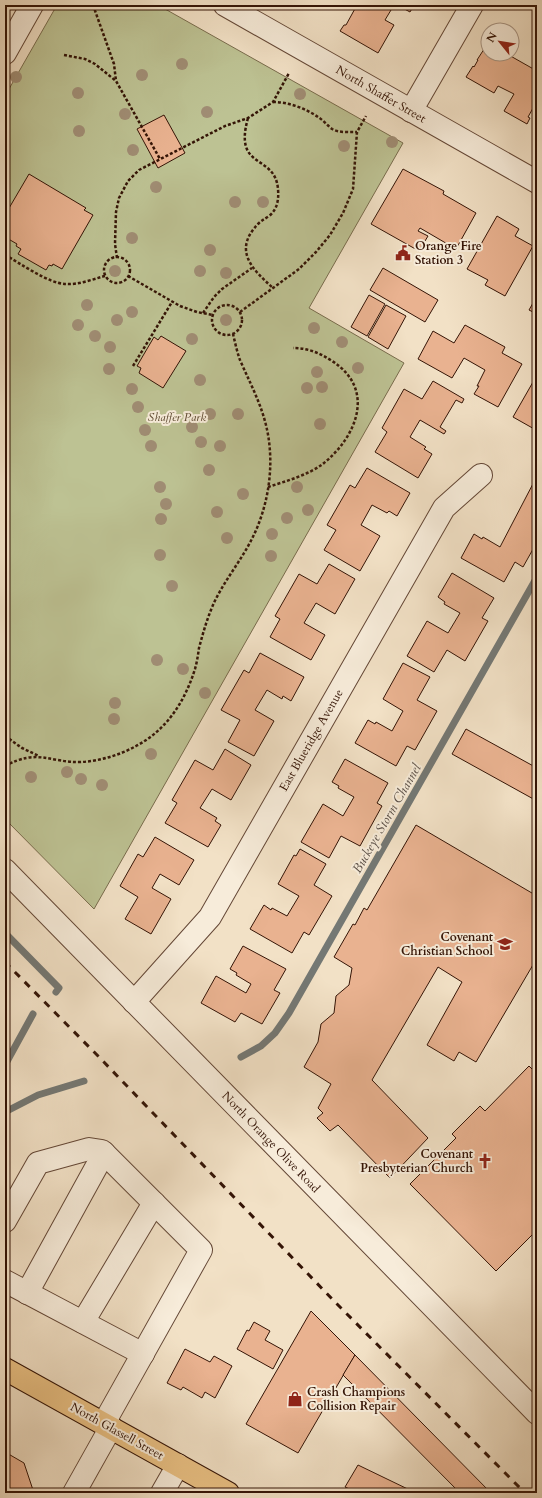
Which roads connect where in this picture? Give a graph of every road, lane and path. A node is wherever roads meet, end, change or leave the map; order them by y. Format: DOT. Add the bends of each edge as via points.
graph roads {
  1 [pos="32,5"];
  2 [pos="93,5"];
  3 [pos="225,5"];
  4 [pos="472,5"];
  5 [pos="5,53"];
  6 [pos="64,55"];
  7 [pos="289,73"];
  8 [pos="116,81"];
  9 [pos="273,102"];
  10 [pos="411,111"];
  11 [pos="366,116"];
  12 [pos="248,118"];
  13 [pos="357,132"];
  14 [pos="160,159"];
  15 [pos="537,182"];
  16 [pos="5,255"];
  17 [pos="117,258"];
  18 [pos="252,268"];
  19 [pos="105,276"];
  20 [pos="128,276"];
  21 [pos="273,288"];
  22 [pos="172,302"];
  23 [pos="240,312"];
  24 [pos="203,313"];
  25 [pos="213,315"];
  26 [pos="233,334"];
  27 [pos="293,348"];
  28 [pos="133,366"];
  29 [pos="481,475"];
  30 [pos="268,487"];
  31 [pos="5,736"];
  32 [pos="40,756"];
  33 [pos="5,766"];
  34 [pos="5,870"];
  35 [pos="134,1002"];
  36 [pos="104,1153"];
  37 [pos="154,1203"];
  38 [pos="5,1221"];
  39 [pos="5,1281"];
  40 [pos="27,1293"];
  41 [pos="83,1322"];
  42 [pos="142,1354"];
  43 [pos="5,1369"];
  44 [pos="537,1413"];
  45 [pos="107,1425"];
  46 [pos="178,1465"];
  47 [pos="74,1493"];
  48 [pos="162,1493"];
  49 [pos="228,1493"];
  1 -- 5 [label="street"];
  2 -- 8 [label="path" via="114,64"];
  3 -- 10 [label="street, North Shaffer Street"];
  4 -- 10 [label="street"];
  6 -- 8 [label="path" via="85,59"];
  7 -- 9 [label="path"];
  8 -- 14 [label="path"];
  9 -- 12 [label="path"];
  9 -- 13 [label="path" via="300,108 318,117 333,129"];
  10 -- 15 [label="street, North Shaffer Street"];
  11 -- 13 [label="path"];
  12 -- 14 [label="path" via="225,126"];
  12 -- 18 [label="path" via="245,136 249,155 272,171 278,188 275,211 257,226 245,246"];
  13 -- 21 [label="path" via="353,189 343,213 316,252 299,269"];
  14 -- 17 [label="path" via="139,170 128,181 119,198 116,212"];
  16 -- 19 [label="path" via="56,283 73,284"];
  17 -- 19 [label="path" via="112,258 106,263"];
  17 -- 20 [label="path" via="127,263"];
  18 -- 21 [label="path"];
  18 -- 24 [label="path" via="222,289"];
  19 -- 20 [label="path" via="115,283 123,281"];
  20 -- 22 [label="path"];
  21 -- 23 [label="path"];
  22 -- 24 [label="path"];
  22 -- 28 [label="path"];
  23 -- 25 [label="path" via="232,305 227,305 218,308"];
  23 -- 26 [label="path" via="241,327"];
  24 -- 25 [label="path"];
  25 -- 26 [label="path" via="215,329 223,334"];
  26 -- 30 [label="path" via="240,359 261,406 267,429 270,452"];
  27 -- 30 [label="path" via="314,351 344,370 356,390 357,414 348,436 323,463 310,471"];
  29 -- 35 [label="street, East Blueridge Avenue" via="444,508 210,918"];
  30 -- 32 [label="path" via="266,501 252,539 214,604 188,688 167,723 153,736 119,755 81,762"];
  31 -- 32 [label="path"];
  32 -- 33 [label="path" via="24,757"];
  34 -- 35 [label="street, North Orange Olive Road"];
  35 -- 44 [label="street, North Orange Olive Road"];
  36 -- 37 [label="street"];
  36 -- 38 [label="street" via="89,1149 38,1163"];
  36 -- 40 [label="street"];
  37 -- 41 [label="street"];
  37 -- 42 [label="street" via="201,1250"];
  39 -- 40 [label="street"];
  40 -- 41 [label="street"];
  41 -- 42 [label="street"];
  42 -- 45 [label="street"];
  43 -- 45 [label="main road, North Glassell Street"];
  45 -- 46 [label="main road, North Glassell Street"];
  45 -- 47 [label="street"];
  46 -- 48 [label="street"];
  46 -- 49 [label="main road, North Glassell Street"];
}
